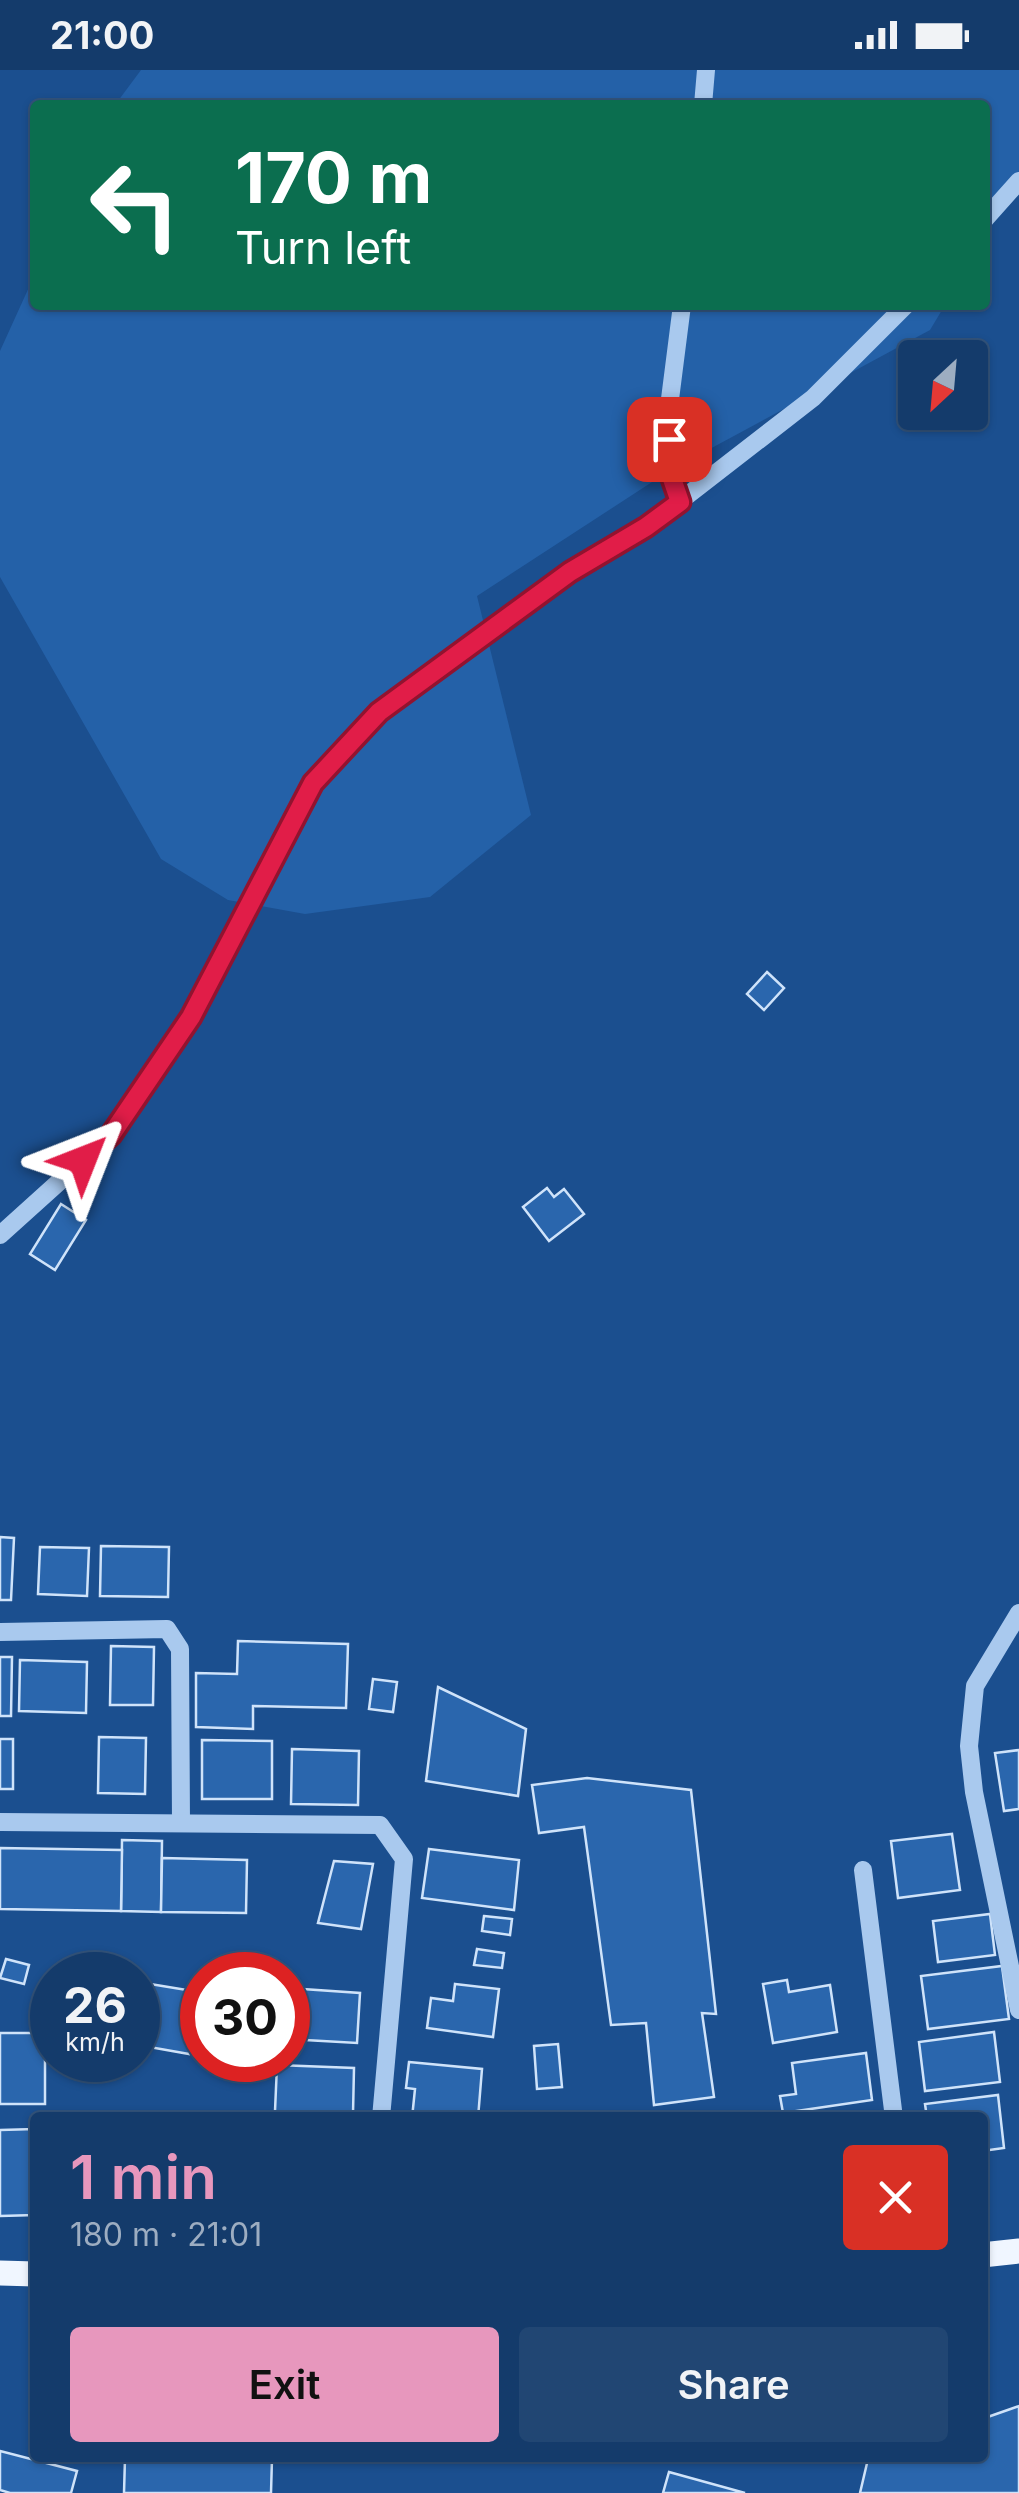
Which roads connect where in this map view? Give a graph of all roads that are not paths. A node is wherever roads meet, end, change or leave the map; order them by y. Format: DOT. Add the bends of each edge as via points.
graph roads {
  1 [pos="706,70"];
  2 [pos="704,100"];
  3 [pos="1019,182"];
  4 [pos="990,214"];
  5 [pos="681,310"];
  6 [pos="901,310"];
  7 [pos="680,502"];
  8 [pos="0,1235"];
  9 [pos="1019,1613"];
  10 [pos="0,1632"];
  11 [pos="0,1822"];
  12 [pos="181,1824"];
  13 [pos="863,1870"];
  14 [pos="1019,2010"];
  15 [pos="382,2112"];
  16 [pos="893,2112"];
  17 [pos="1019,2250"];
  18 [pos="988,2255"];
  19 [pos="0,2273"];
  20 [pos="30,2274"];
  1 -- 2 [label="street"];
  3 -- 4 [label="street"];
  5 -- 7 [label="street" via="669,407 669,470"];
  6 -- 7 [label="street" via="813,398"];
  7 -- 8 [label="street" via="570,572 379,712 313,783 191,1017 111,1135"];
  9 -- 14 [label="street" via="975,1686 969,1746"];
  10 -- 12 [label="street" via="167,1628 180,1650"];
  11 -- 12 [label="street"];
  12 -- 15 [label="street" via="380,1825 404,1860"];
  13 -- 16 [label="street"];
  17 -- 18 [label="main road"];
  19 -- 20 [label="main road"];
}
